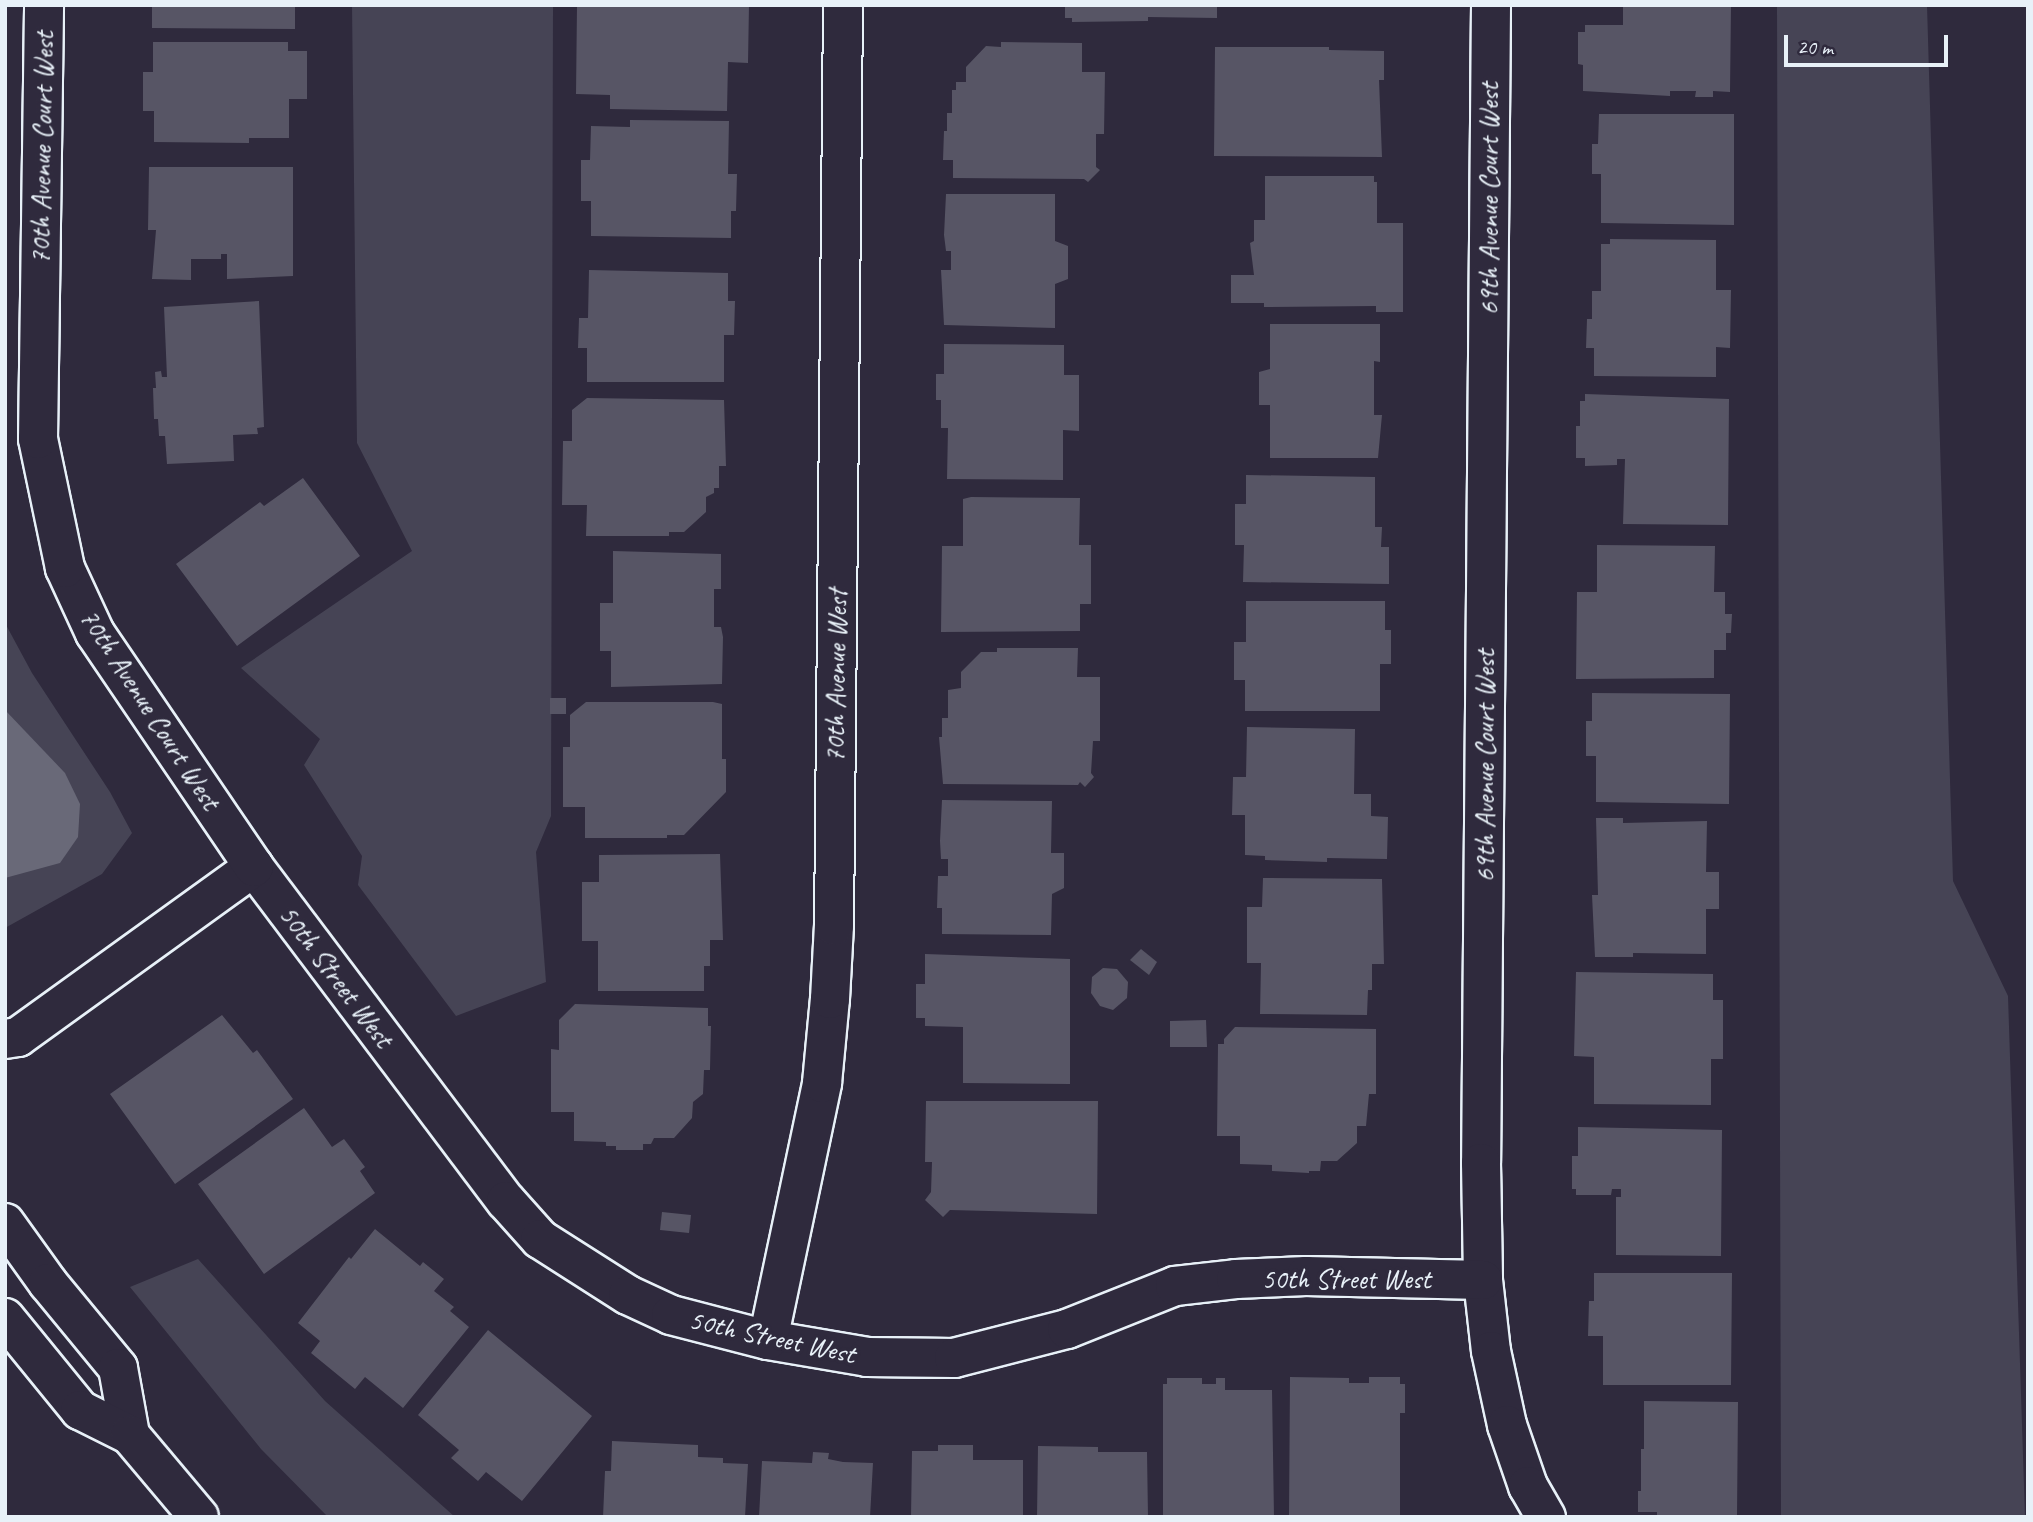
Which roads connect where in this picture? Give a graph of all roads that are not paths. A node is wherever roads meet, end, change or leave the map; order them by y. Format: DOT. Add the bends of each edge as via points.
graph roads {
  1 [pos="44,5"];
  2 [pos="843,5"];
  3 [pos="1491,5"];
  4 [pos="254,867"];
  5 [pos="10,1047"];
  6 [pos="5,1223"];
  7 [pos="1483,1280"];
  8 [pos="5,1318"];
  9 [pos="768,1340"];
  10 [pos="130,1435"];
  11 [pos="199,1517"];
  12 [pos="1546,1517"];
  1 -- 4 [label="street, 70th Avenue Court West" via="38,439 65,568 95,633"];
  2 -- 9 [label="street, 70th Avenue West" via="830,999 822,1083"];
  3 -- 7 [label="street, 69th Avenue Court West"];
  4 -- 5 [label="street"];
  4 -- 9 [label="street, 50th Street West" via="506,1201 540,1239 648,1305"];
  6 -- 10 [label="street" via="118,1368"];
  7 -- 9 [label="street, 50th Street West" via="1306,1276 1175,1286 1067,1329 954,1358 887,1359"];
  7 -- 12 [label="street, 69th Avenue Court West" via="1491,1350 1507,1425 1528,1486"];
  8 -- 10 [label="street" via="80,1410"];
  10 -- 11 [label="street"];
}
